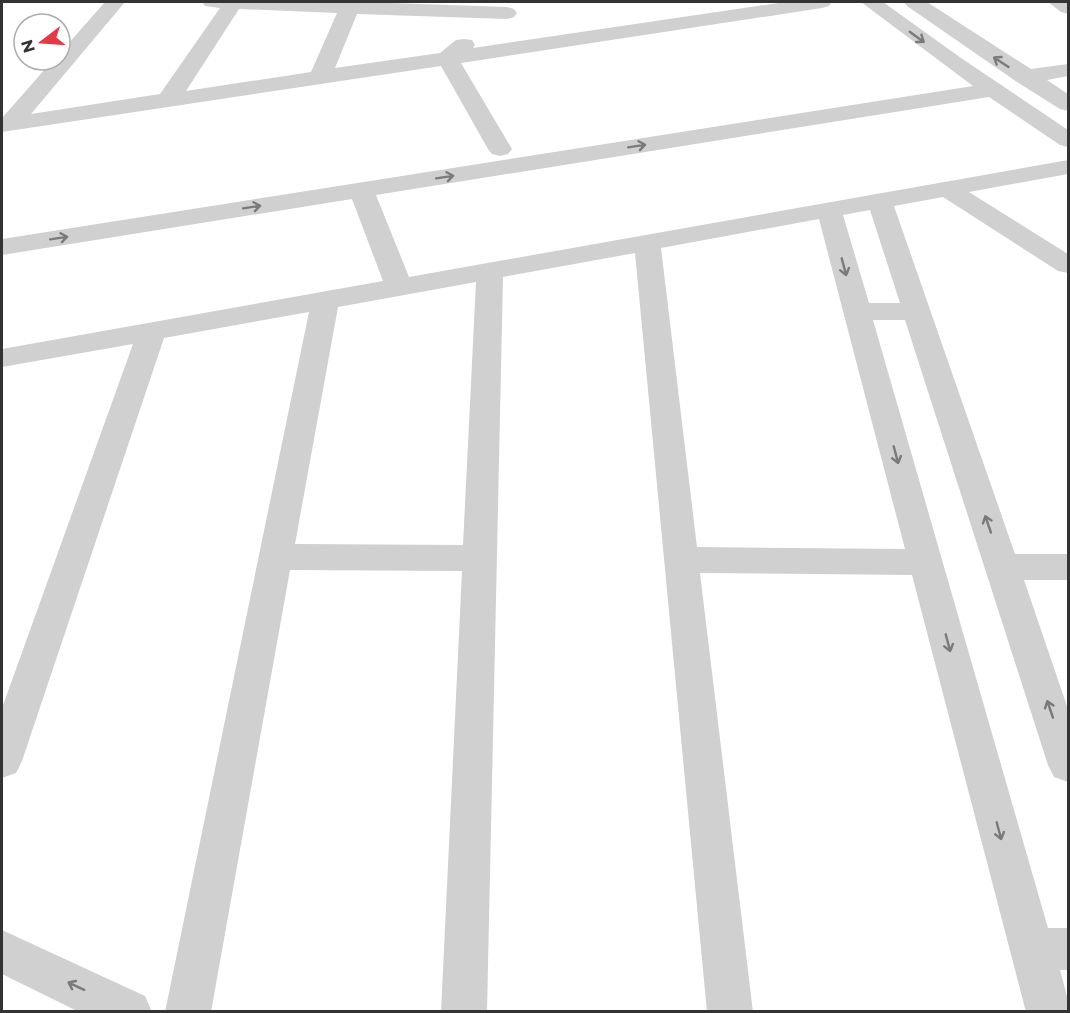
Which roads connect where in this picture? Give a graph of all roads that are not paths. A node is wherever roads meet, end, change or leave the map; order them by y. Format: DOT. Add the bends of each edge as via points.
graph roads {
  1 [pos="116,2"];
  2 [pos="212,2"];
  3 [pos="234,2"];
  4 [pos="822,2"];
  5 [pos="870,2"];
  6 [pos="914,2"];
  7 [pos="1058,2"];
  8 [pos="351,7"];
  9 [pos="515,8"];
  10 [pos="1068,8"];
  11 [pos="447,58"];
  12 [pos="1068,70"];
  13 [pos="971,75"];
  14 [pos="321,77"];
  15 [pos="1025,77"];
  16 [pos="993,90"];
  17 [pos="168,100"];
  18 [pos="1068,104"];
  19 [pos="6,124"];
  20 [pos="1068,140"];
  21 [pos="500,149"];
  22 [pos="1068,167"];
  23 [pos="947,189"];
  24 [pos="361,190"];
  25 [pos="880,201"];
  26 [pos="829,210"];
  27 [pos="2,227"];
  28 [pos="647,243"];
  29 [pos="2,247"];
  30 [pos="1068,265"];
  31 [pos="490,271"];
  32 [pos="399,287"];
  33 [pos="325,300"];
  34 [pos="917,311"];
  35 [pos="857,312"];
  36 [pos="152,331"];
  37 [pos="2,358"];
  38 [pos="275,557"];
  39 [pos="480,558"];
  40 [pos="682,560"];
  41 [pos="926,562"];
  42 [pos="1002,567"];
  43 [pos="1068,567"];
  44 [pos="2,761"];
  45 [pos="1068,765"];
  46 [pos="1050,949"];
  47 [pos="2,951"];
  48 [pos="129,1011"];
  49 [pos="188,1011"];
  50 [pos="464,1011"];
  51 [pos="730,1011"];
  52 [pos="1049,1011"];
  1 -- 19 [label="street"];
  2 -- 3 [label="street"];
  3 -- 8 [label="street"];
  3 -- 17 [label="street"];
  4 -- 11 [label="street"];
  5 -- 13 [label="street, one-way"];
  15 -- 6 [label="street, one-way"];
  7 -- 10 [label="street"];
  8 -- 9 [label="street"];
  8 -- 14 [label="street"];
  9 -- 11 [label="street"];
  11 -- 14 [label="street"];
  11 -- 21 [label="street"];
  12 -- 15 [label="street"];
  13 -- 16 [label="street"];
  13 -- 21 [label="street"];
  14 -- 17 [label="street"];
  15 -- 18 [label="street"];
  16 -- 20 [label="street"];
  24 -- 16 [label="street, one-way"];
  17 -- 19 [label="street"];
  21 -- 27 [label="street"];
  22 -- 23 [label="street"];
  23 -- 25 [label="street"];
  23 -- 30 [label="street"];
  29 -- 24 [label="street, one-way"];
  24 -- 32 [label="street"];
  25 -- 26 [label="street"];
  25 -- 34 [label="street"];
  26 -- 28 [label="street"];
  26 -- 35 [label="street, one-way"];
  28 -- 31 [label="street"];
  28 -- 40 [label="street"];
  31 -- 32 [label="street"];
  31 -- 39 [label="street"];
  32 -- 33 [label="street"];
  33 -- 36 [label="street"];
  33 -- 38 [label="street"];
  34 -- 35 [label="street"];
  42 -- 34 [label="street, one-way"];
  35 -- 41 [label="street, one-way"];
  36 -- 37 [label="street"];
  36 -- 44 [label="street"];
  38 -- 39 [label="street"];
  38 -- 49 [label="street"];
  39 -- 50 [label="street"];
  40 -- 41 [label="street"];
  40 -- 51 [label="street"];
  41 -- 46 [label="street, one-way"];
  42 -- 43 [label="street"];
  45 -- 42 [label="street, one-way"];
  46 -- 52 [label="street"];
  48 -- 47 [label="street, one-way"];
}
